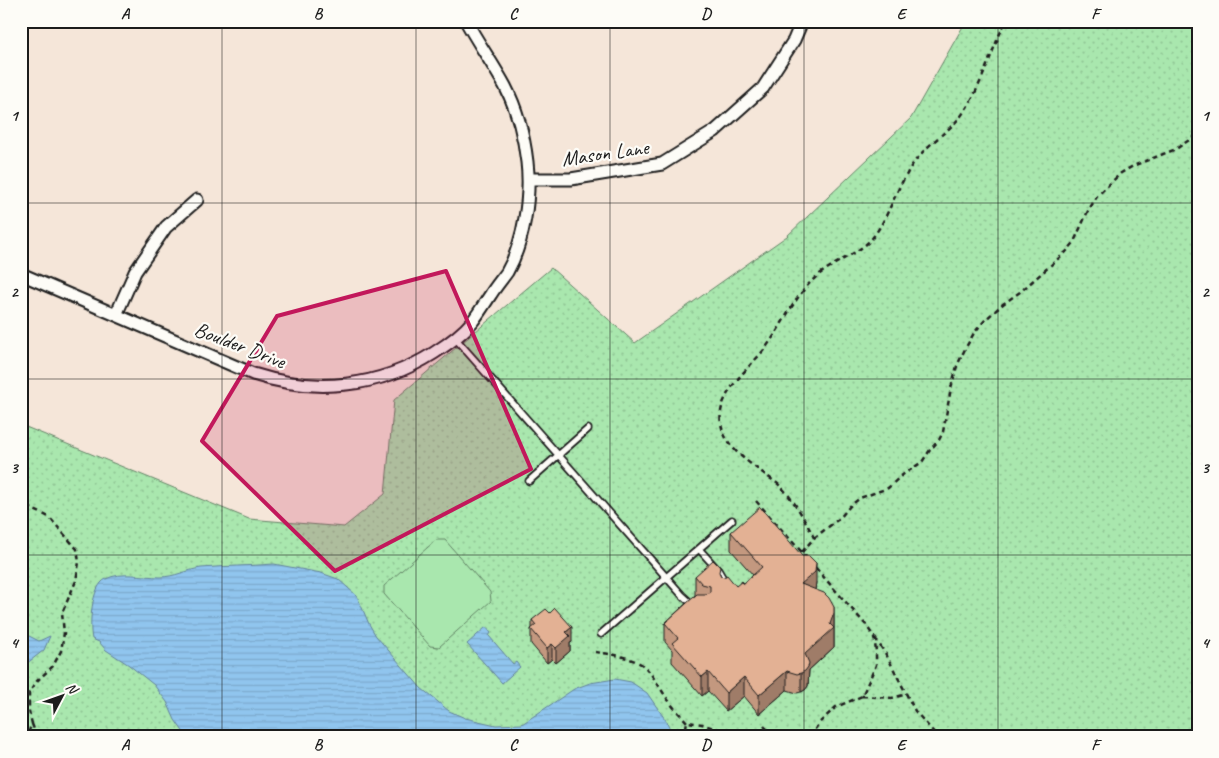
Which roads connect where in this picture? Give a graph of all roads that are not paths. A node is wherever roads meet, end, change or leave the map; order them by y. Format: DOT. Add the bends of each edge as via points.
graph roads {
  1 [pos="466,21"];
  2 [pos="802,21"];
  3 [pos="528,179"];
  4 [pos="197,200"];
  5 [pos="21,274"];
  6 [pos="116,315"];
  7 [pos="455,338"];
  8 [pos="588,429"];
  9 [pos="558,455"];
  10 [pos="529,482"];
  11 [pos="732,520"];
  12 [pos="699,549"];
  13 [pos="666,577"];
  14 [pos="725,587"];
  15 [pos="697,608"];
  16 [pos="601,634"];
  1 -- 3 [label="street, Boulder Drive" via="513,104 526,150"];
  2 -- 3 [label="street, Mason Lane" via="794,40 763,88 715,131 662,164 571,179"];
  3 -- 7 [label="street, Boulder Drive" via="524,222 507,271 472,322"];
  4 -- 6 [label="street" via="166,227 135,272"];
  5 -- 6 [label="street, Boulder Drive"];
  6 -- 7 [label="street, Boulder Drive" via="253,374 288,383 313,385 338,386 382,377 412,366"];
  7 -- 9 [label="lane"];
  8 -- 9 [label="lane"];
  9 -- 10 [label="lane"];
  9 -- 13 [label="lane"];
  11 -- 12 [label="lane"];
  12 -- 13 [label="lane"];
  12 -- 14 [label="lane" via="723,577"];
  13 -- 15 [label="lane"];
  13 -- 16 [label="lane"];
}
